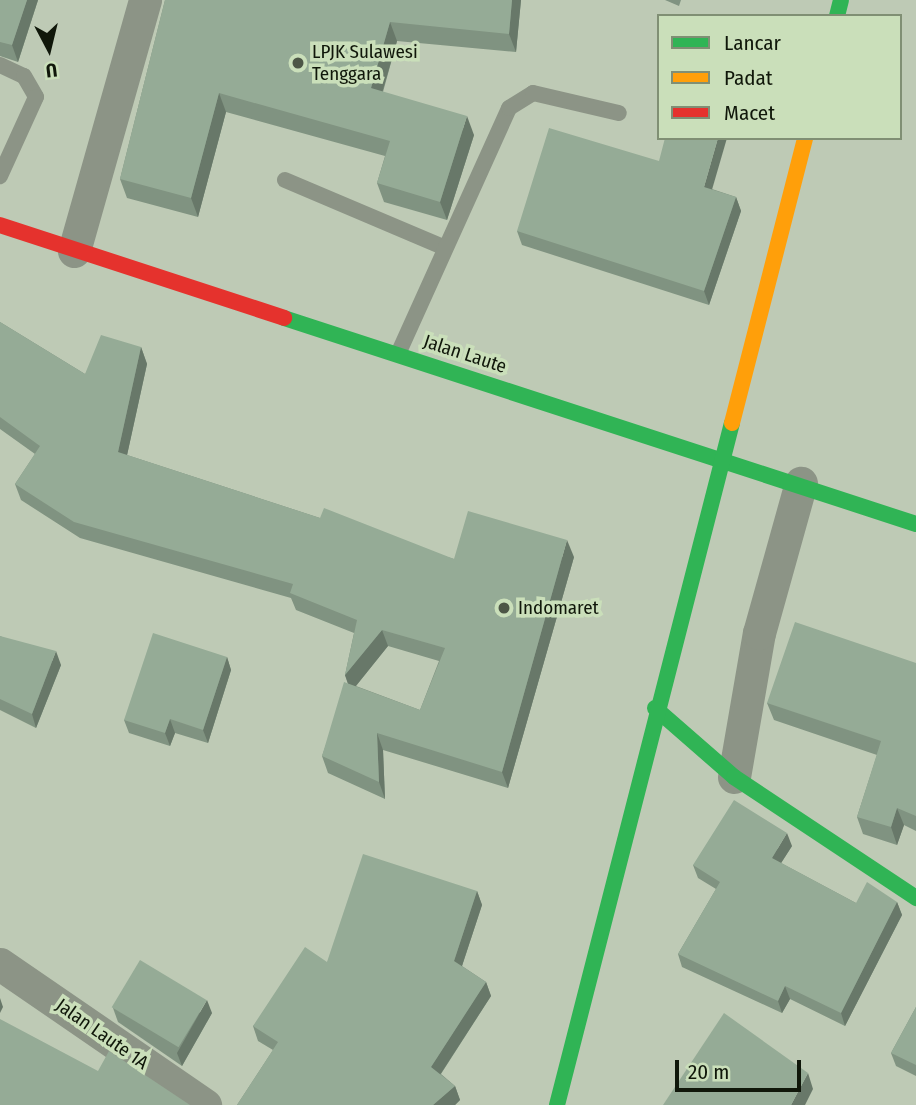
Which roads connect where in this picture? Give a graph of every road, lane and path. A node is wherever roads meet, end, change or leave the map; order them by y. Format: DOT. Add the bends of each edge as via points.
graph roads {
  1 [pos="145,0"];
  2 [pos="0,65"];
  3 [pos="619,113"];
  4 [pos="804,140"];
  5 [pos="0,176"];
  6 [pos="285,180"];
  7 [pos="0,225"];
  8 [pos="443,247"];
  9 [pos="74,251"];
  10 [pos="398,354"];
  11 [pos="721,457"];
  12 [pos="801,484"];
  13 [pos="916,524"];
  14 [pos="654,708"];
  15 [pos="734,777"];
  16 [pos="916,898"];
  17 [pos="0,964"];
  18 [pos="205,1105"];
  19 [pos="557,1105"];
  1 -- 9 [label="street"];
  2 -- 5 [label="lane" via="24,76 36,97"];
  3 -- 8 [label="lane" via="552,96 520,97 509,108"];
  4 -- 11 [label="street"];
  6 -- 8 [label="lane"];
  7 -- 9 [label="street, Jalan Laute"];
  8 -- 10 [label="lane"];
  9 -- 10 [label="street, Jalan Laute"];
  10 -- 11 [label="street, Jalan Laute"];
  11 -- 12 [label="street, Jalan Laute"];
  11 -- 14 [label="street"];
  12 -- 13 [label="street, Jalan Laute"];
  12 -- 15 [label="street" via="760,633"];
  14 -- 15 [label="street"];
  14 -- 19 [label="street"];
  15 -- 16 [label="street"];
  17 -- 18 [label="street, Jalan Laute 1A"];
}
